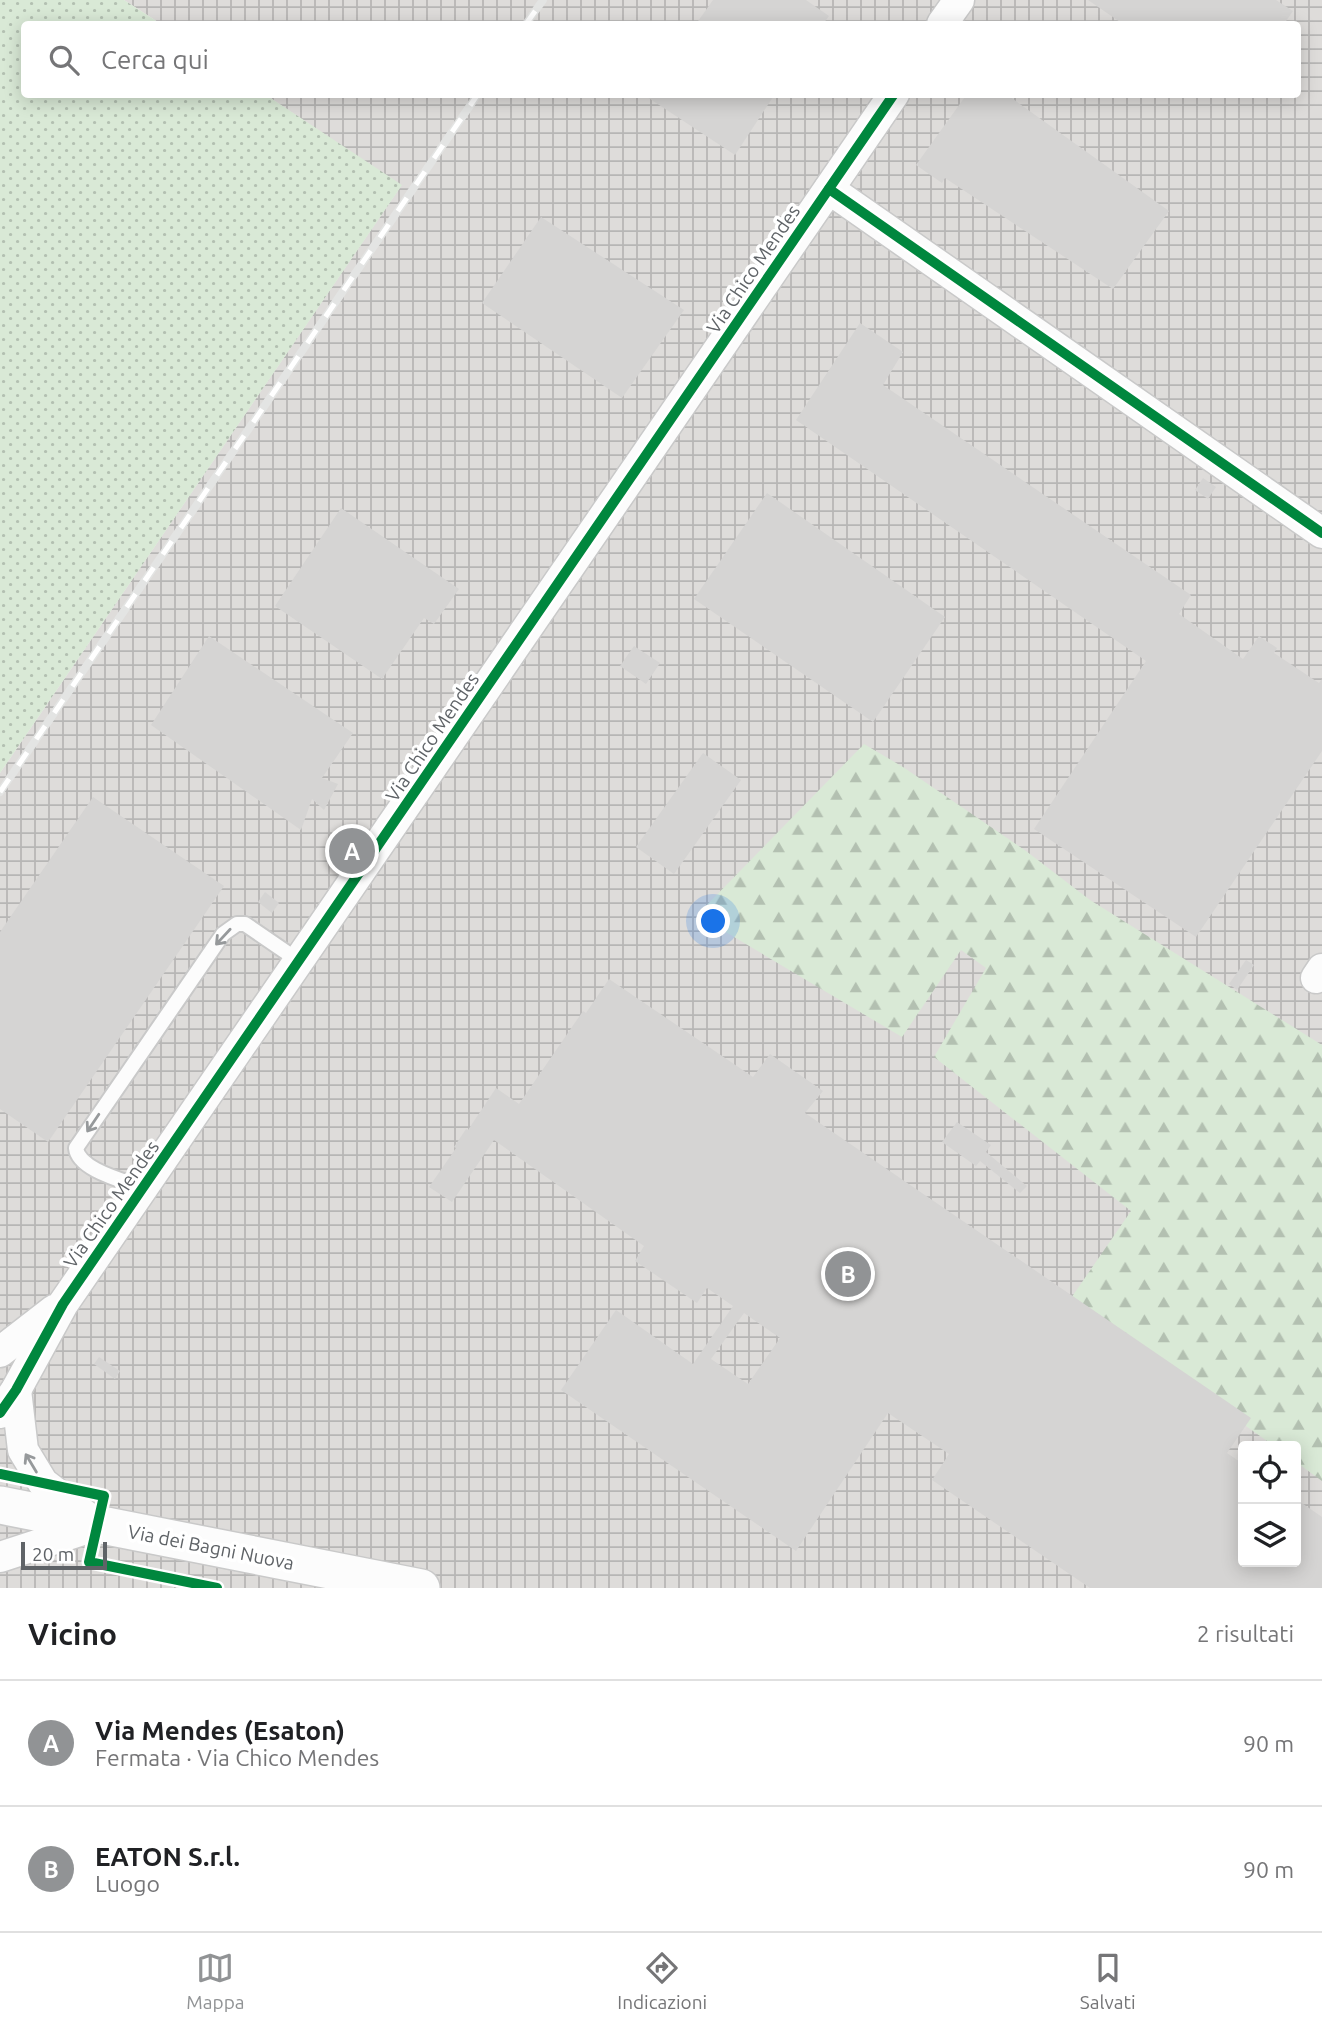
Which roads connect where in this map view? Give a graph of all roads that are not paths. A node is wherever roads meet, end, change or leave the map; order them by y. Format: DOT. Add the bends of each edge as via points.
graph roads {
  1 [pos="958,0"];
  2 [pos="944,21"];
  3 [pos="891,98"];
  4 [pos="829,189"];
  5 [pos="1322,533"];
  6 [pos="299,961"];
  7 [pos="143,1188"];
  8 [pos="63,1304"];
  9 [pos="0,1352"];
  10 [pos="8,1402"];
  11 [pos="0,1505"];
  12 [pos="98,1525"];
  13 [pos="0,1557"];
  14 [pos="422,1588"];
  1 -- 2 [label="street"];
  3 -- 4 [label="street, Via Chico Mendes"];
  4 -- 5 [label="street"];
  4 -- 6 [label="street, Via Chico Mendes"];
  6 -- 7 [label="street, Via Chico Mendes"];
  6 -- 7 [label="lane, one-way" via="245,924 223,934 76,1148 86,1165"];
  7 -- 8 [label="street, Via Chico Mendes"];
  8 -- 9 [label="street, Via Chico Mendes"];
  8 -- 10 [label="street, Via Chico Mendes"];
  12 -- 10 [label="street, Via Chico Mendes, one-way" via="43,1483 23,1450"];
  11 -- 12 [label="street, Via dei Bagni Nuova"];
  12 -- 13 [label="street"];
  12 -- 14 [label="street, Via dei Bagni Nuova"];
}
